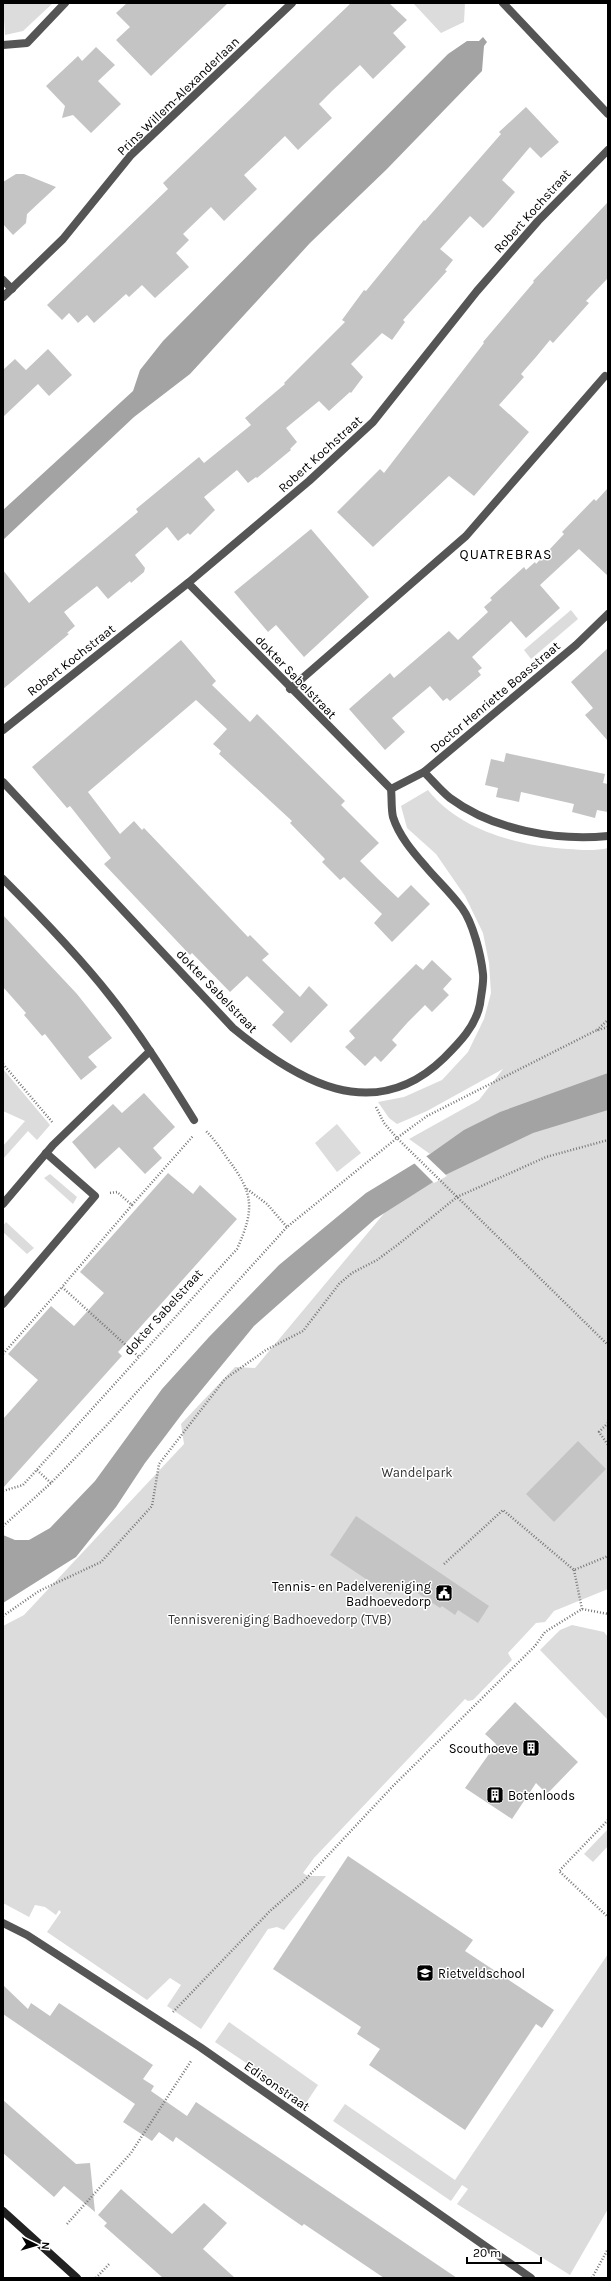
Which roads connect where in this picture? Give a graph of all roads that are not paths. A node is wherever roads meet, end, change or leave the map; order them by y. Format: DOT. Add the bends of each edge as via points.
graph roads {
  1 [pos="65,3"];
  2 [pos="292,3"];
  3 [pos="502,3"];
  4 [pos="3,45"];
  5 [pos="608,114"];
  6 [pos="608,150"];
  7 [pos="3,280"];
  8 [pos="12,289"];
  9 [pos="3,297"];
  10 [pos="605,376"];
  11 [pos="188,584"];
  12 [pos="608,614"];
  13 [pos="290,689"];
  14 [pos="3,730"];
  15 [pos="424,772"];
  16 [pos="3,782"];
  17 [pos="391,790"];
  18 [pos="608,836"];
  19 [pos="3,879"];
  20 [pos="150,1051"];
  21 [pos="194,1120"];
  22 [pos="46,1153"];
  23 [pos="3,1204"];
  24 [pos="3,1304"];
  25 [pos="3,1923"];
  26 [pos="3,2211"];
  27 [pos="77,2278"];
  28 [pos="531,2278"];
  1 -- 4 [label="street" via="27,43"];
  2 -- 8 [label="street, Prins Willem-Alexanderlaan" via="131,155 63,239"];
  3 -- 5 [label="street"];
  6 -- 11 [label="street, Robert Kochstraat" via="523,238 477,291 373,422 310,481"];
  7 -- 8 [label="street"];
  8 -- 9 [label="street, Prins Willem-Alexanderlaan"];
  10 -- 13 [label="street" via="466,536"];
  11 -- 13 [label="street, dokter Sabelstraat"];
  11 -- 14 [label="street, Robert Kochstraat"];
  12 -- 15 [label="street, Doctor Henriette Boasstraat" via="576,645"];
  13 -- 17 [label="street, dokter Sabelstraat"];
  15 -- 17 [label="street, Doctor Henriette Boasstraat"];
  15 -- 18 [label="street" via="450,798 484,817 527,831 567,836"];
  16 -- 17 [label="street, dokter Sabelstraat" via="233,1028 267,1056 290,1070 320,1084 366,1094 395,1090 414,1081 434,1068 465,1037 480,1006 483,975 475,940 462,909 408,847 393,816"];
  19 -- 20 [label="street" via="35,911 110,996"];
  20 -- 21 [label="street"];
  20 -- 22 [label="street"];
  22 -- 23 [label="street"];
  22 -- 24 [label="street" via="95,1196"];
  25 -- 28 [label="street, Edisonstraat" via="27,1935 200,2047"];
  26 -- 27 [label="street"];
}
